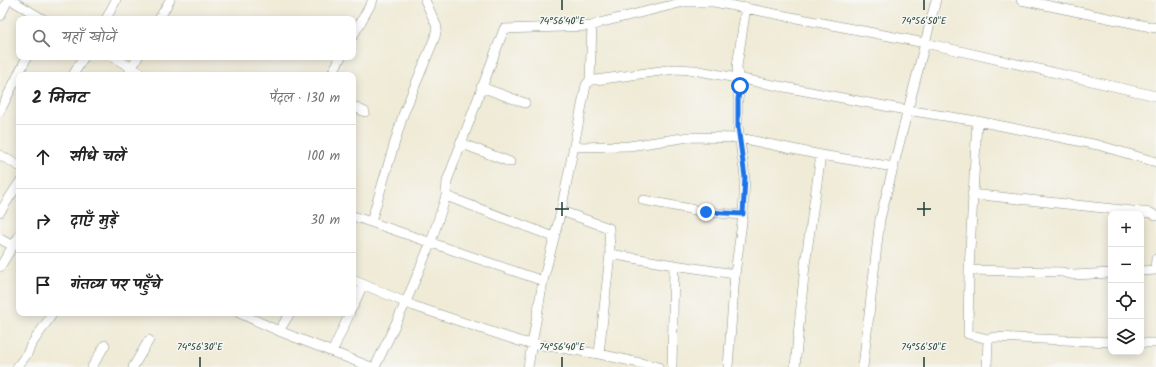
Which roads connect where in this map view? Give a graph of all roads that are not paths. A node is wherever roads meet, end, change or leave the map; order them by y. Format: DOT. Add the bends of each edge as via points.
graph roads {
  1 [pos="8,0"];
  2 [pos="11,0"];
  3 [pos="116,0"];
  4 [pos="170,0"];
  5 [pos="373,0"];
  6 [pos="425,0"];
  7 [pos="936,0"];
  8 [pos="1021,0"];
  9 [pos="746,7"];
  10 [pos="0,16"];
  11 [pos="38,16"];
  12 [pos="108,16"];
  13 [pos="161,16"];
  14 [pos="592,26"];
  15 [pos="1156,28"];
  16 [pos="356,31"];
  17 [pos="925,43"];
  18 [pos="26,60"];
  19 [pos="82,60"];
  20 [pos="117,60"];
  21 [pos="136,60"];
  22 [pos="339,60"];
  23 [pos="130,71"];
  24 [pos="20,72"];
  25 [pos="75,72"];
  26 [pos="333,72"];
  27 [pos="738,78"];
  28 [pos="16,79"];
  29 [pos="590,80"];
  30 [pos="481,87"];
  31 [pos="1156,96"];
  32 [pos="524,103"];
  33 [pos="356,108"];
  34 [pos="908,110"];
  35 [pos="0,111"];
  36 [pos="365,112"];
  37 [pos="977,121"];
  38 [pos="740,138"];
  39 [pos="460,143"];
  40 [pos="574,147"];
  41 [pos="0,155"];
  42 [pos="821,155"];
  43 [pos="510,162"];
  44 [pos="1156,162"];
  45 [pos="16,164"];
  46 [pos="894,167"];
  47 [pos="16,188"];
  48 [pos="972,194"];
  49 [pos="446,196"];
  50 [pos="643,200"];
  51 [pos="561,211"];
  52 [pos="0,212"];
  53 [pos="743,214"];
  54 [pos="1156,216"];
  55 [pos="356,217"];
  56 [pos="371,222"];
  57 [pos="554,237"];
  58 [pos="0,239"];
  59 [pos="16,241"];
  60 [pos="431,242"];
  61 [pos="13,246"];
  62 [pos="610,254"];
  63 [pos="1156,259"];
  64 [pos="674,265"];
  65 [pos="0,267"];
  66 [pos="969,270"];
  67 [pos="1155,270"];
  68 [pos="1144,271"];
  69 [pos="1108,273"];
  70 [pos="735,274"];
  71 [pos="356,281"];
  72 [pos="543,281"];
  73 [pos="363,284"];
  74 [pos="356,300"];
  75 [pos="406,302"];
  76 [pos="51,316"];
  77 [pos="246,316"];
  78 [pos="288,316"];
  79 [pos="349,316"];
  80 [pos="279,331"];
  81 [pos="988,339"];
  82 [pos="149,340"];
  83 [pos="1108,342"];
  84 [pos="531,343"];
  85 [pos="1144,343"];
  86 [pos="1156,343"];
  87 [pos="105,345"];
  88 [pos="332,352"];
  89 [pos="599,354"];
  90 [pos="17,367"];
  91 [pos="92,367"];
  92 [pos="133,367"];
  93 [pos="371,367"];
  94 [pos="375,367"];
  95 [pos="528,367"];
  96 [pos="658,367"];
  97 [pos="672,367"];
  98 [pos="728,367"];
  99 [pos="795,367"];
  100 [pos="863,367"];
  101 [pos="987,367"];
  1 -- 10 [label="street"];
  2 -- 11 [label="street"];
  3 -- 12 [label="street"];
  4 -- 13 [label="street"];
  5 -- 16 [label="street"];
  6 -- 56 [label="street" via="437,27 435,37 403,115"];
  7 -- 17 [label="street"];
  8 -- 15 [label="street"];
  9 -- 14 [label="street" via="714,2 684,2"];
  9 -- 17 [label="street"];
  9 -- 27 [label="street" via="737,66"];
  14 -- 29 [label="street"];
  14 -- 30 [label="street" via="504,29"];
  17 -- 31 [label="street"];
  17 -- 34 [label="street"];
  18 -- 24 [label="street"];
  19 -- 25 [label="street"];
  20 -- 23 [label="street"];
  21 -- 23 [label="street"];
  22 -- 26 [label="street"];
  27 -- 29 [label="street" via="675,69"];
  27 -- 34 [label="street"];
  27 -- 38 [label="street"];
  28 -- 35 [label="street"];
  29 -- 40 [label="street" via="586,85"];
  30 -- 32 [label="street"];
  30 -- 39 [label="street"];
  33 -- 36 [label="street"];
  34 -- 37 [label="street"];
  34 -- 46 [label="street"];
  37 -- 44 [label="street" via="1098,145"];
  37 -- 48 [label="street"];
  38 -- 40 [label="street" via="689,137 629,146"];
  38 -- 42 [label="street"];
  38 -- 53 [label="street" via="745,177"];
  39 -- 43 [label="street"];
  39 -- 49 [label="street" via="447,181"];
  40 -- 51 [label="street"];
  41 -- 45 [label="street"];
  42 -- 46 [label="street"];
  42 -- 99 [label="street" via="805,265"];
  46 -- 100 [label="street" via="880,219"];
  47 -- 52 [label="street"];
  48 -- 54 [label="street" via="1151,213"];
  48 -- 66 [label="street"];
  49 -- 57 [label="street"];
  49 -- 60 [label="street"];
  50 -- 53 [label="street" via="706,212"];
  51 -- 57 [label="street"];
  51 -- 62 [label="street" via="609,228"];
  53 -- 70 [label="street"];
  55 -- 56 [label="street"];
  56 -- 60 [label="street"];
  57 -- 72 [label="street"];
  58 -- 61 [label="street"];
  59 -- 61 [label="street"];
  60 -- 72 [label="street"];
  60 -- 75 [label="street"];
  61 -- 65 [label="street"];
  62 -- 64 [label="street"];
  62 -- 89 [label="street"];
  63 -- 67 [label="street"];
  64 -- 70 [label="street"];
  64 -- 97 [label="street"];
  66 -- 69 [label="street" via="1062,272 1074,275"];
  66 -- 81 [label="street" via="968,334"];
  67 -- 68 [label="street"];
  70 -- 98 [label="street"];
  71 -- 73 [label="street"];
  72 -- 84 [label="street"];
  73 -- 74 [label="street"];
  73 -- 75 [label="street"];
  75 -- 84 [label="street"];
  75 -- 94 [label="street"];
  76 -- 90 [label="street"];
  77 -- 80 [label="street"];
  78 -- 80 [label="street"];
  79 -- 88 [label="street"];
  80 -- 88 [label="street"];
  81 -- 83 [label="street" via="994,337"];
  81 -- 101 [label="street"];
  82 -- 92 [label="street"];
  84 -- 89 [label="street"];
  84 -- 95 [label="street"];
  85 -- 86 [label="street"];
  87 -- 91 [label="street"];
  88 -- 93 [label="street"];
  89 -- 96 [label="street"];
}
